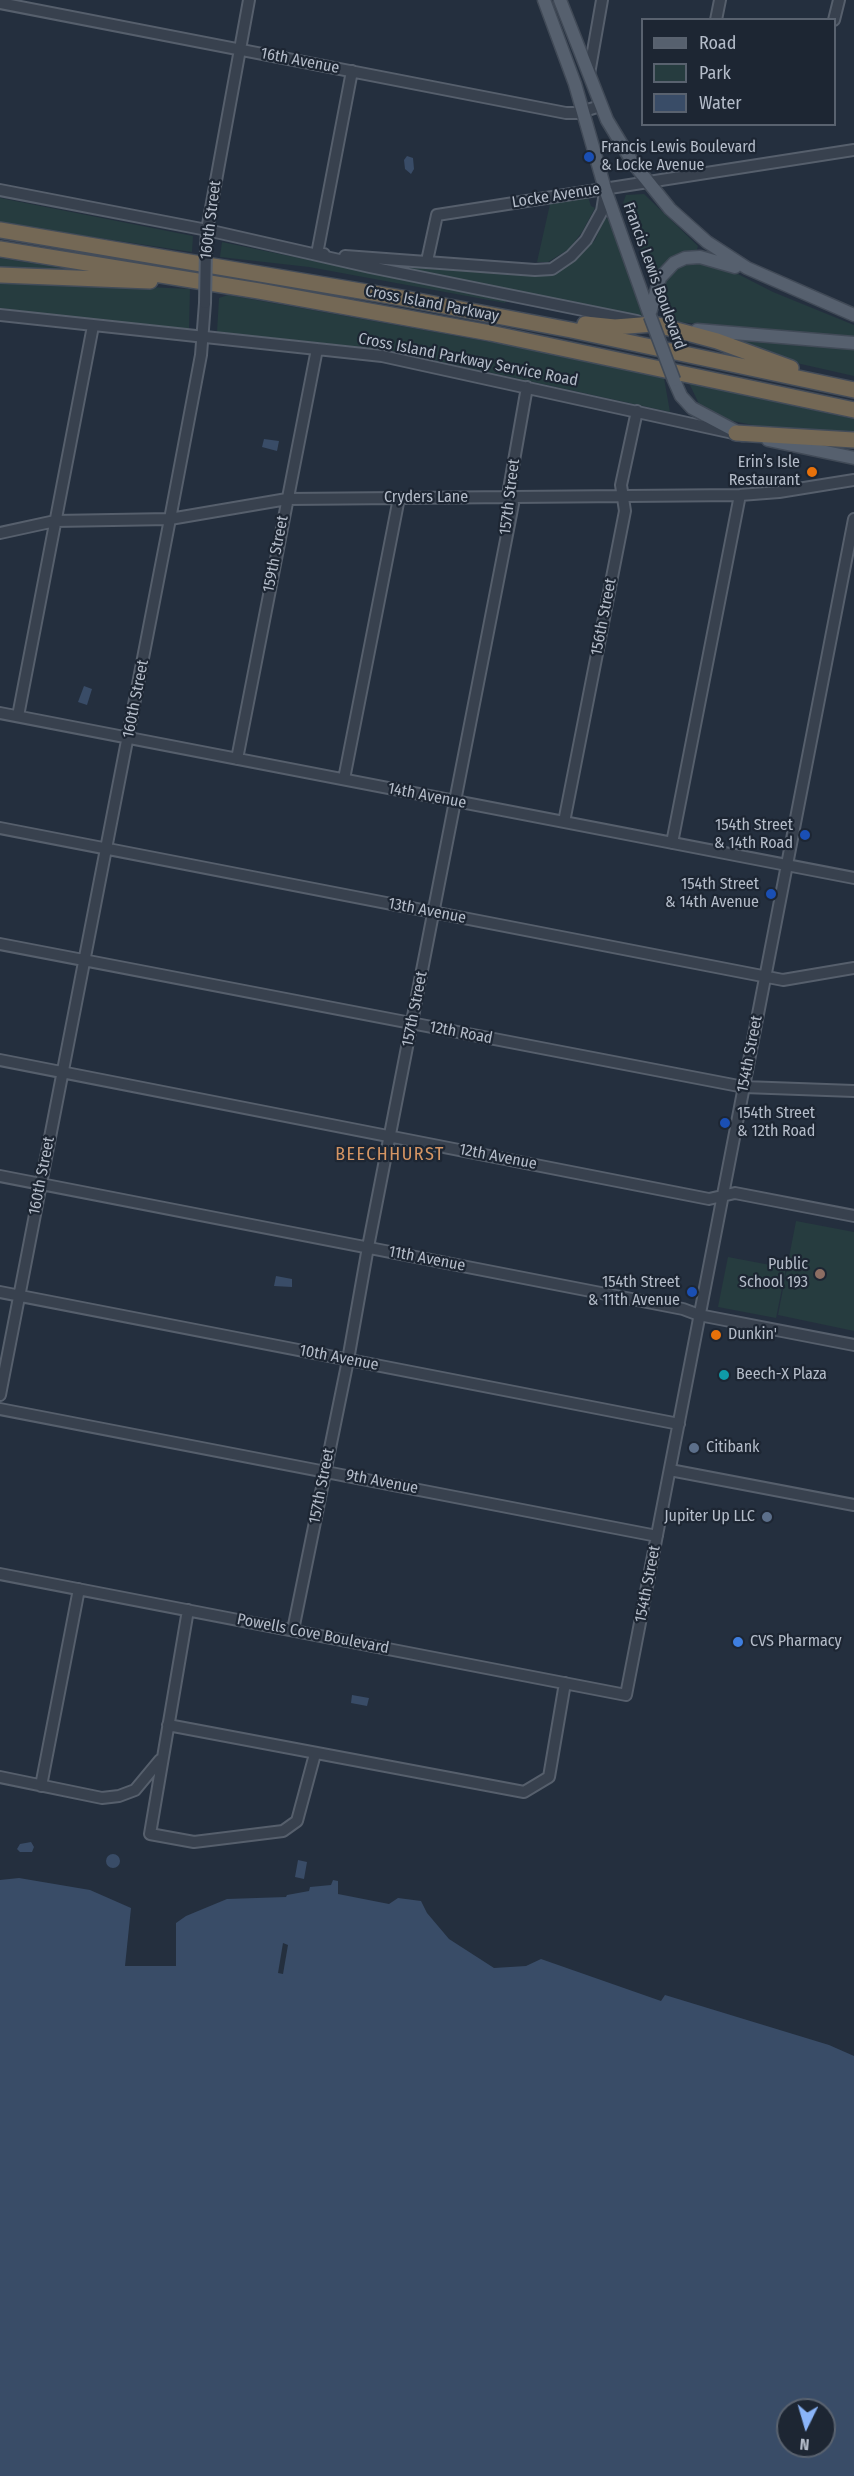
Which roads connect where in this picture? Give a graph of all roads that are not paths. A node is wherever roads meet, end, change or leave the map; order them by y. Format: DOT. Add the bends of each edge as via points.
graph roads {
  1 [pos="249,0"];
  2 [pos="544,0"];
  3 [pos="560,0"];
  4 [pos="598,0"];
  5 [pos="720,0"];
  6 [pos="839,0"];
  7 [pos="0,3"];
  8 [pos="716,18"];
  9 [pos="836,18"];
  10 [pos="239,49"];
  11 [pos="352,71"];
  12 [pos="588,76"];
  13 [pos="600,106"];
  14 [pos="583,112"];
  15 [pos="854,150"];
  16 [pos="648,183"];
  17 [pos="605,189"];
  18 [pos="0,190"];
  19 [pos="0,230"];
  20 [pos="207,230"];
  21 [pos="0,249"];
  22 [pos="318,254"];
  23 [pos="427,261"];
  24 [pos="0,275"];
  25 [pos="226,286"];
  26 [pos="791,290"];
  27 [pos="402,298"];
  28 [pos="0,315"];
  29 [pos="854,315"];
  30 [pos="652,320"];
  31 [pos="93,326"];
  32 [pos="203,338"];
  33 [pos="854,343"];
  34 [pos="317,349"];
  35 [pos="527,387"];
  36 [pos="854,389"];
  37 [pos="854,410"];
  38 [pos="637,411"];
  39 [pos="736,433"];
  40 [pos="854,440"];
  41 [pos="854,458"];
  42 [pos="854,480"];
  43 [pos="624,494"];
  44 [pos="740,495"];
  45 [pos="399,498"];
  46 [pos="511,498"];
  47 [pos="287,499"];
  48 [pos="171,519"];
  49 [pos="854,519"];
  50 [pos="55,521"];
  51 [pos="0,533"];
  52 [pos="0,713"];
  53 [pos="18,716"];
  54 [pos="128,738"];
  55 [pos="237,759"];
  56 [pos="344,779"];
  57 [pos="454,801"];
  58 [pos="564,822"];
  59 [pos="0,828"];
  60 [pos="672,843"];
  61 [pos="106,848"];
  62 [pos="787,865"];
  63 [pos="854,878"];
  64 [pos="434,913"];
  65 [pos="0,944"];
  66 [pos="84,960"];
  67 [pos="854,968"];
  68 [pos="766,977"];
  69 [pos="412,1024"];
  70 [pos="0,1060"];
  71 [pos="63,1072"];
  72 [pos="744,1087"];
  73 [pos="854,1091"];
  74 [pos="390,1135"];
  75 [pos="0,1176"];
  76 [pos="41,1184"];
  77 [pos="723,1196"];
  78 [pos="854,1216"];
  79 [pos="368,1247"];
  80 [pos="0,1292"];
  81 [pos="19,1296"];
  82 [pos="699,1315"];
  83 [pos="854,1345"];
  84 [pos="348,1360"];
  85 [pos="0,1395"];
  86 [pos="0,1409"];
  87 [pos="679,1424"];
  88 [pos="670,1470"];
  89 [pos="325,1471"];
  90 [pos="854,1505"];
  91 [pos="657,1536"];
  92 [pos="0,1574"];
  93 [pos="79,1589"];
  94 [pos="188,1610"];
  95 [pos="293,1630"];
  96 [pos="565,1683"];
  97 [pos="626,1695"];
  98 [pos="168,1725"];
  99 [pos="315,1754"];
  100 [pos="162,1758"];
  101 [pos="0,1777"];
  102 [pos="41,1786"];
  1 -- 10 [label="street, 160th Street"];
  2 -- 14 [label="main road, Francis Lewis Boulevard"];
  3 -- 12 [label="main road, Francis Lewis Boulevard"];
  4 -- 12 [label="street"];
  5 -- 8 [label="street"];
  6 -- 9 [label="street"];
  7 -- 10 [label="street, 16th Avenue"];
  10 -- 11 [label="street, 16th Avenue"];
  10 -- 20 [label="street, 160th Street"];
  11 -- 14 [label="street, 16th Avenue" via="566,113"];
  11 -- 22 [label="street"];
  12 -- 13 [label="main road, Francis Lewis Boulevard"];
  13 -- 14 [label="street, 16th Avenue"];
  13 -- 16 [label="main road, Francis Lewis Boulevard"];
  14 -- 17 [label="main road, Francis Lewis Boulevard"];
  15 -- 16 [label="street, Locke Avenue"];
  16 -- 17 [label="street, Locke Avenue"];
  16 -- 26 [label="main road, Francis Lewis Boulevard" via="707,242"];
  17 -- 23 [label="street, Locke Avenue" via="437,215"];
  17 -- 23 [label="street" via="603,208 589,236 575,253 555,267 535,270"];
  17 -- 30 [label="main road, Francis Lewis Boulevard"];
  18 -- 20 [label="street"];
  19 -- 27 [label="highway, Cross Island Parkway"];
  20 -- 22 [label="street"];
  20 -- 32 [label="street, 160th Street, bridge"];
  21 -- 25 [label="highway, Cross Island Parkway"];
  22 -- 23 [label="street"];
  22 -- 30 [label="street"];
  24 -- 25 [label="highway"];
  25 -- 37 [label="highway, Cross Island Parkway" via="555,346"];
  26 -- 29 [label="main road, Francis Lewis Boulevard"];
  26 -- 30 [label="main road" via="718,261 689,257 670,265 663,273 653,296"];
  27 -- 30 [label="highway" via="600,326"];
  27 -- 36 [label="highway, Cross Island Parkway"];
  28 -- 31 [label="street, Cross Island Parkway Service Road"];
  30 -- 33 [label="main road" via="741,335"];
  30 -- 36 [label="highway"];
  30 -- 39 [label="main road, Francis Lewis Boulevard, bridge" via="674,380 692,408"];
  31 -- 32 [label="street, Cross Island Parkway Service Road"];
  31 -- 50 [label="street"];
  32 -- 34 [label="street, Cross Island Parkway Service Road"];
  32 -- 48 [label="street, 160th Street"];
  34 -- 35 [label="street, Cross Island Parkway Service Road" via="382,356"];
  34 -- 47 [label="street, 159th Street"];
  35 -- 38 [label="street, Cross Island Parkway Service Road"];
  35 -- 46 [label="street, 157th Street" via="509,489"];
  38 -- 39 [label="street, Cross Island Parkway Service Road"];
  38 -- 43 [label="street, 156th Street" via="621,485"];
  39 -- 40 [label="highway"];
  39 -- 41 [label="main road, Cross Island Parkway Service Road"];
  42 -- 44 [label="street, Cryders Lane"];
  43 -- 44 [label="street, Cryders Lane"];
  43 -- 46 [label="street, Cryders Lane"];
  43 -- 58 [label="street, 156th Street" via="625,511"];
  44 -- 60 [label="street"];
  45 -- 46 [label="street, Cryders Lane"];
  45 -- 47 [label="street, Cryders Lane"];
  45 -- 56 [label="street"];
  46 -- 57 [label="street, 157th Street" via="513,504"];
  47 -- 48 [label="street, Cryders Lane"];
  47 -- 55 [label="street, 159th Street"];
  48 -- 50 [label="street, Cryders Lane"];
  48 -- 54 [label="street, 160th Street"];
  49 -- 62 [label="street, 154th Street"];
  50 -- 51 [label="street, Cryders Lane"];
  50 -- 53 [label="street"];
  52 -- 53 [label="street, 14th Avenue"];
  53 -- 54 [label="street, 14th Avenue"];
  54 -- 55 [label="street, 14th Avenue"];
  54 -- 61 [label="street, 160th Street"];
  55 -- 56 [label="street, 14th Avenue"];
  56 -- 57 [label="street, 14th Avenue"];
  57 -- 58 [label="street, 14th Avenue"];
  57 -- 64 [label="street, 157th Street"];
  58 -- 60 [label="street, 14th Avenue"];
  59 -- 61 [label="street, 13th Avenue"];
  60 -- 62 [label="street, 14th Avenue"];
  61 -- 64 [label="street, 13th Avenue"];
  61 -- 66 [label="street, 160th Street"];
  62 -- 63 [label="street, 14th Avenue"];
  62 -- 68 [label="street, 154th Street"];
  64 -- 68 [label="street, 13th Avenue"];
  64 -- 69 [label="street, 157th Street"];
  65 -- 66 [label="street, 12th Road"];
  66 -- 69 [label="street, 12th Road"];
  66 -- 71 [label="street, 160th Street"];
  67 -- 68 [label="street, 13th Avenue" via="783,980"];
  68 -- 72 [label="street, 154th Street"];
  69 -- 72 [label="street, 12th Road"];
  69 -- 74 [label="street, 157th Street"];
  70 -- 71 [label="street, 12th Avenue"];
  71 -- 74 [label="street, 12th Avenue"];
  71 -- 76 [label="street, 160th Street"];
  72 -- 73 [label="street, 12th Road"];
  72 -- 77 [label="street, 154th Street"];
  74 -- 77 [label="street, 12th Avenue" via="709,1199"];
  74 -- 79 [label="street, 157th Street"];
  75 -- 76 [label="street, 11th Avenue"];
  76 -- 79 [label="street, 11th Avenue"];
  76 -- 81 [label="street, 160th Street"];
  77 -- 78 [label="street, 12th Avenue" via="735,1193"];
  77 -- 82 [label="street, 154th Street"];
  79 -- 82 [label="street, 11th Avenue"];
  79 -- 84 [label="street, 157th Street"];
  80 -- 81 [label="street, 10th Avenue"];
  81 -- 84 [label="street, 10th Avenue"];
  81 -- 85 [label="street, 160th Street"];
  82 -- 83 [label="street, 11th Avenue"];
  82 -- 87 [label="street, 154th Street"];
  84 -- 87 [label="street, 10th Avenue"];
  84 -- 89 [label="street, 157th Street"];
  86 -- 89 [label="street, 9th Avenue"];
  87 -- 88 [label="street, 154th Street"];
  88 -- 90 [label="street"];
  88 -- 91 [label="street, 154th Street"];
  89 -- 91 [label="street, 9th Avenue"];
  89 -- 95 [label="street, 157th Street"];
  91 -- 97 [label="street, 154th Street"];
  92 -- 93 [label="street, Powells Cove Boulevard"];
  93 -- 94 [label="street, Powells Cove Boulevard"];
  93 -- 102 [label="street"];
  94 -- 95 [label="street, Powells Cove Boulevard"];
  94 -- 98 [label="street"];
  95 -- 96 [label="street, Powells Cove Boulevard"];
  96 -- 97 [label="street, Powells Cove Boulevard"];
  96 -- 99 [label="street" via="549,1777 524,1792"];
  98 -- 99 [label="street"];
  98 -- 100 [label="street"];
  99 -- 100 [label="street" via="297,1821 283,1831 194,1842 150,1834"];
  100 -- 102 [label="street" via="135,1790 119,1797 102,1798"];
  101 -- 102 [label="street"];
}
